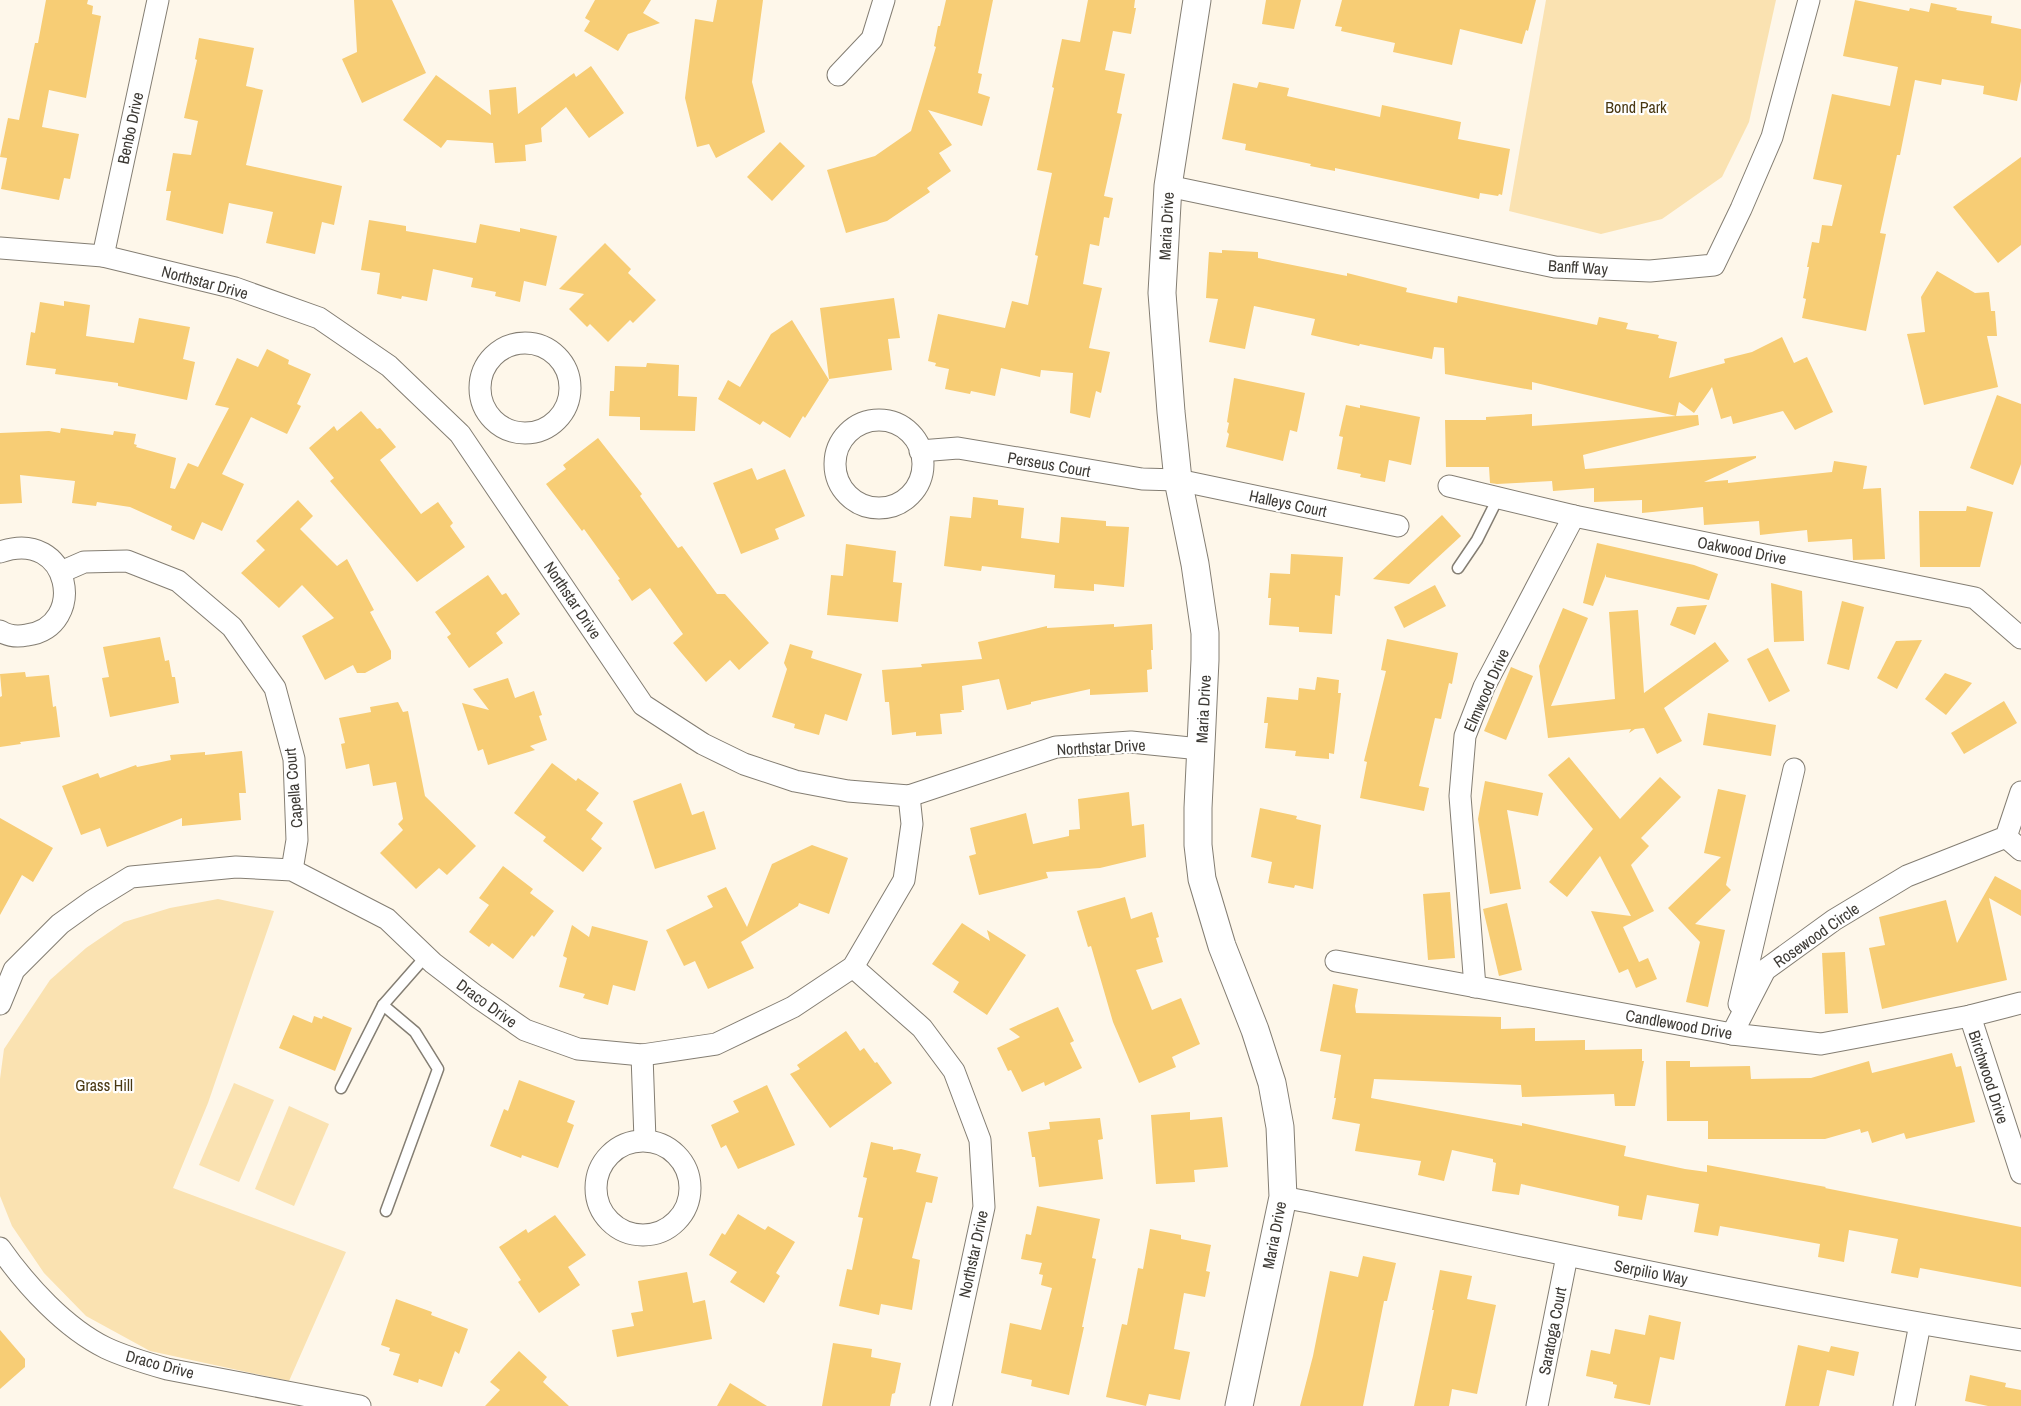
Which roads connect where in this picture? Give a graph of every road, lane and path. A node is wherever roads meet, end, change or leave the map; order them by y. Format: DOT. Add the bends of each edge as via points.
graph roads {
  1 [pos="158,0"];
  2 [pos="884,0"];
  3 [pos="1197,0"];
  4 [pos="1809,0"];
  5 [pos="838,75"];
  6 [pos="1168,186"];
  7 [pos="0,248"];
  8 [pos="103,256"];
  9 [pos="487,414"];
  10 [pos="460,434"];
  11 [pos="920,451"];
  12 [pos="1178,480"];
  13 [pos="1449,486"];
  14 [pos="1498,498"];
  15 [pos="1574,516"];
  16 [pos="1398,526"];
  17 [pos="0,552"];
  18 [pos="1458,568"];
  19 [pos="61,572"];
  20 [pos="0,631"];
  21 [pos="2021,638"];
  22 [pos="1200,749"];
  23 [pos="1794,769"];
  24 [pos="2021,792"];
  25 [pos="909,796"];
  26 [pos="2013,843"];
  27 [pos="292,870"];
  28 [pos="426,956"];
  29 [pos="1336,961"];
  30 [pos="7,966"];
  31 [pos="853,967"];
  32 [pos="1475,987"];
  33 [pos="2021,1003"];
  34 [pos="0,1004"];
  35 [pos="383,1005"];
  36 [pos="1970,1016"];
  37 [pos="1732,1034"];
  38 [pos="642,1055"];
  39 [pos="341,1088"];
  40 [pos="645,1140"];
  41 [pos="2020,1173"];
  42 [pos="1283,1197"];
  43 [pos="386,1211"];
  44 [pos="0,1248"];
  45 [pos="1567,1256"];
  46 [pos="1920,1324"];
  47 [pos="2021,1340"];
  48 [pos="360,1406"];
  49 [pos="941,1406"];
  50 [pos="1239,1406"];
  51 [pos="1537,1406"];
  52 [pos="1904,1406"];
  1 -- 8 [label="street, Benbo Drive"];
  2 -- 5 [label="street" via="872,39"];
  3 -- 6 [label="street, Maria Drive"];
  4 -- 6 [label="street, Banff Way" via="1772,137 1714,266 1650,271 1555,267"];
  6 -- 12 [label="street, Maria Drive" via="1162,293"];
  7 -- 8 [label="street, Northstar Drive"];
  8 -- 10 [label="street, Northstar Drive" via="235,288 319,318 389,366"];
  9 -- 9 [label="street" via="497,425 516,433 537,433 550,427 567,405 571,390 561,360 550,350 519,343 492,356 479,384 480,400"];
  9 -- 10 [label="street"];
  10 -- 25 [label="street, Northstar Drive" via="643,705 703,744 744,764 795,781 848,792"];
  11 -- 11 [label="street" via="904,428 886,421 865,422 843,438 834,464 843,490 865,506 879,508 892,506 909,495 920,478"];
  11 -- 12 [label="street, Perseus Court" via="958,448 1142,479"];
  12 -- 16 [label="street, Halleys Court"];
  12 -- 22 [label="street, Maria Drive" via="1205,633"];
  13 -- 14 [label="street, Oakwood Drive"];
  14 -- 15 [label="street, Oakwood Drive"];
  14 -- 18 [label="lane"];
  15 -- 21 [label="street, Oakwood Drive" via="1975,598"];
  15 -- 32 [label="street, Elmwood Drive" via="1484,687 1465,736 1460,796"];
  17 -- 19 [label="street" via="27,547 52,560"];
  19 -- 20 [label="street" via="64,603 47,628 18,637"];
  19 -- 27 [label="street, Capella Court" via="84,562 127,561 178,581 232,627 275,688 294,759 297,840"];
  22 -- 25 [label="street, Northstar Drive" via="1131,742 1056,747"];
  22 -- 42 [label="street, Maria Drive" via="1198,845 1202,879 1272,1083 1280,1127"];
  23 -- 37 [label="street, Rosewood Circle"];
  24 -- 26 [label="street, Rosewood Circle"];
  25 -- 31 [label="street, Draco Drive" via="912,824 904,880"];
  26 -- 37 [label="street, Rosewood Circle" via="1907,876 1834,920 1765,970"];
  27 -- 28 [label="street, Draco Drive" via="387,919"];
  27 -- 30 [label="street, Draco Drive" via="236,867 130,878 92,901"];
  28 -- 35 [label="lane"];
  28 -- 38 [label="street, Draco Drive" via="525,1030 578,1049"];
  29 -- 32 [label="street, Candlewood Drive"];
  30 -- 34 [label="street, Draco Drive"];
  31 -- 38 [label="street, Draco Drive" via="793,1007 716,1044"];
  31 -- 49 [label="street, Northstar Drive" via="922,1028 954,1071 980,1140 984,1207"];
  32 -- 37 [label="street, Candlewood Drive"];
  33 -- 36 [label="street, Candlewood Drive"];
  35 -- 39 [label="lane"];
  35 -- 43 [label="lane" via="415,1032 438,1069"];
  36 -- 37 [label="street, Candlewood Drive" via="1821,1044"];
  36 -- 41 [label="street, Birchwood Drive"];
  38 -- 40 [label="street"];
  40 -- 40 [label="street" via="629,1142 614,1150 603,1162 596,1193 610,1222 624,1232 640,1236 671,1227 689,1202 691,1188 682,1160 660,1143"];
  42 -- 45 [label="street, Serpilio Way"];
  42 -- 50 [label="street, Maria Drive"];
  44 -- 48 [label="street, Draco Drive" via="20,1276 50,1305 75,1328 105,1347 167,1369"];
  45 -- 46 [label="street, Serpilio Way"];
  45 -- 51 [label="street, Saratoga Court"];
  46 -- 47 [label="street, Serpilio Way"];
  46 -- 52 [label="street"];
}
